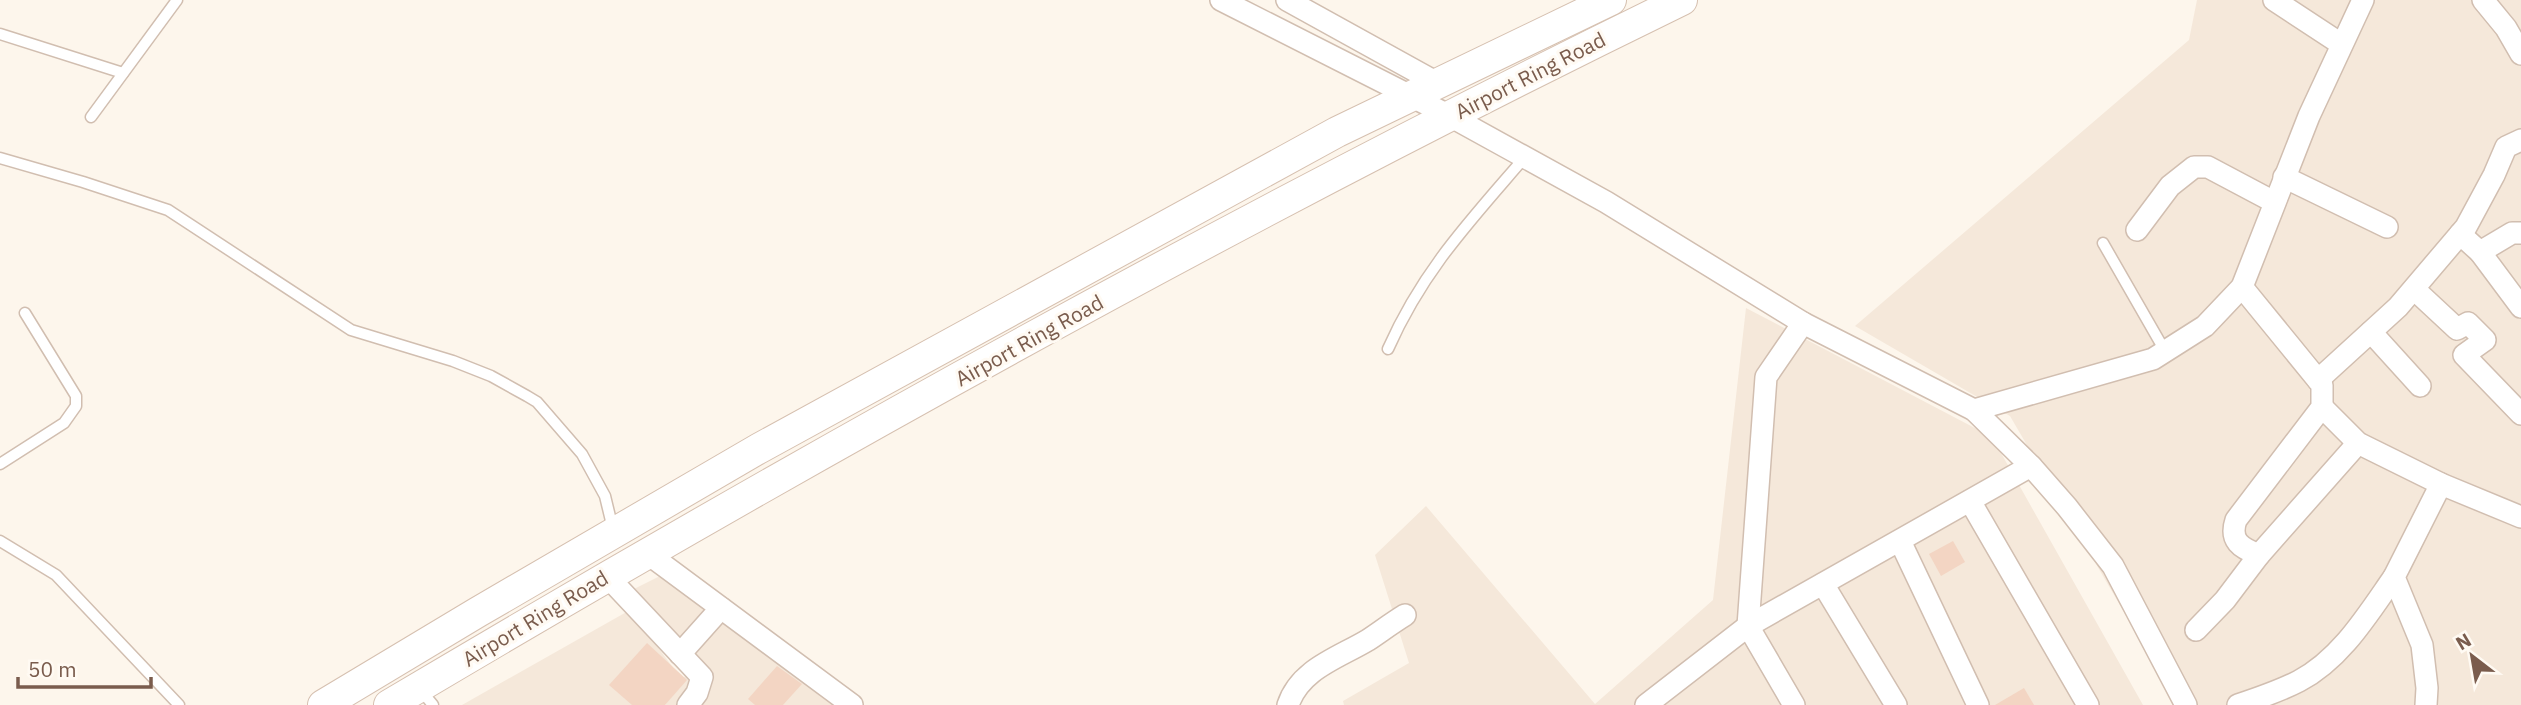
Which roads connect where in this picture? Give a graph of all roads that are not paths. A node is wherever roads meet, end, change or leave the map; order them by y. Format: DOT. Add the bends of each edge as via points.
graph roads {
  1 [pos="177,0"];
  2 [pos="1221,0"];
  3 [pos="1287,0"];
  4 [pos="1611,0"];
  5 [pos="1682,0"];
  6 [pos="2274,0"];
  7 [pos="2363,0"];
  8 [pos="2483,0"];
  9 [pos="0,34"];
  10 [pos="2341,44"];
  11 [pos="2521,54"];
  12 [pos="123,73"];
  13 [pos="1439,84"];
  14 [pos="1409,97"];
  15 [pos="1450,116"];
  16 [pos="91,117"];
  17 [pos="2521,140"];
  18 [pos="1525,157"];
  19 [pos="0,158"];
  20 [pos="2284,177"];
  21 [pos="2274,202"];
  22 [pos="2387,227"];
  23 [pos="2137,230"];
  24 [pos="2521,233"];
  25 [pos="2460,234"];
  26 [pos="2103,243"];
  27 [pos="2480,252"];
  28 [pos="2242,287"];
  29 [pos="2414,289"];
  30 [pos="2521,307"];
  31 [pos="25,313"];
  32 [pos="1803,323"];
  33 [pos="2371,332"];
  34 [pos="1388,349"];
  35 [pos="2165,351"];
  36 [pos="2318,380"];
  37 [pos="2420,386"];
  38 [pos="2322,407"];
  39 [pos="1974,410"];
  40 [pos="2521,414"];
  41 [pos="2358,443"];
  42 [pos="0,464"];
  43 [pos="2031,466"];
  44 [pos="2441,484"];
  45 [pos="1970,501"];
  46 [pos="2521,517"];
  47 [pos="614,533"];
  48 [pos="0,541"];
  49 [pos="1900,541"];
  50 [pos="647,553"];
  51 [pos="2259,555"];
  52 [pos="606,575"];
  53 [pos="2394,577"];
  54 [pos="1824,584"];
  55 [pos="721,608"];
  56 [pos="1405,615"];
  57 [pos="1748,626"];
  58 [pos="2196,630"];
  59 [pos="680,654"];
  60 [pos="426,696"];
  61 [pos="699,701"];
  62 [pos="1660,701"];
  63 [pos="2242,704"];
  64 [pos="179,705"];
  65 [pos="323,705"];
  66 [pos="389,705"];
  67 [pos="852,705"];
  68 [pos="1288,705"];
  69 [pos="1794,705"];
  70 [pos="1896,705"];
  71 [pos="1978,705"];
  72 [pos="2088,705"];
  73 [pos="2186,705"];
  74 [pos="2426,705"];
  1 -- 12 [label="lane"];
  2 -- 14 [label="street"];
  3 -- 13 [label="street"];
  4 -- 13 [label="main road, Airport Ring Road"];
  5 -- 15 [label="main road, Airport Ring Road"];
  6 -- 10 [label="street"];
  7 -- 10 [label="street"];
  8 -- 11 [label="street"];
  9 -- 12 [label="lane"];
  10 -- 20 [label="street"];
  12 -- 16 [label="lane"];
  13 -- 14 [label="main road, Airport Ring Road"];
  14 -- 15 [label="street"];
  14 -- 47 [label="main road, Airport Ring Road" via="758,449"];
  15 -- 18 [label="street"];
  15 -- 50 [label="main road, Airport Ring Road" via="986,363"];
  17 -- 25 [label="street" via="2506,147"];
  18 -- 32 [label="street"];
  18 -- 34 [label="lane" via="1430,271"];
  19 -- 47 [label="lane" via="167,210 351,331 453,361 537,402 582,454 605,496"];
  20 -- 21 [label="street"];
  20 -- 22 [label="street"];
  21 -- 23 [label="street" via="2208,167 2194,167 2170,186"];
  21 -- 28 [label="street"];
  24 -- 27 [label="street" via="2512,233"];
  25 -- 27 [label="street"];
  25 -- 29 [label="street"];
  26 -- 35 [label="lane"];
  27 -- 30 [label="street"];
  28 -- 35 [label="street" via="2205,326"];
  28 -- 36 [label="street"];
  29 -- 33 [label="street"];
  29 -- 40 [label="street" via="2457,329 2468,323 2485,340 2464,355"];
  31 -- 42 [label="lane" via="76,396 76,406 65,423"];
  32 -- 39 [label="street"];
  32 -- 57 [label="street" via="1766,377"];
  33 -- 36 [label="street"];
  33 -- 37 [label="street"];
  35 -- 39 [label="street" via="2153,359"];
  36 -- 38 [label="street"];
  38 -- 41 [label="street"];
  38 -- 51 [label="street" via="2236,520 2235,541"];
  39 -- 43 [label="street"];
  41 -- 44 [label="street"];
  41 -- 51 [label="street"];
  43 -- 45 [label="street"];
  43 -- 73 [label="street" via="2113,566"];
  44 -- 46 [label="street"];
  44 -- 53 [label="street"];
  45 -- 49 [label="street"];
  45 -- 72 [label="street"];
  47 -- 65 [label="main road, Airport Ring Road"];
  48 -- 64 [label="lane" via="56,575"];
  49 -- 54 [label="street"];
  49 -- 71 [label="street"];
  50 -- 52 [label="main road, Airport Ring Road"];
  50 -- 55 [label="street"];
  51 -- 58 [label="street"];
  52 -- 59 [label="street"];
  52 -- 60 [label="main road, Airport Ring Road"];
  53 -- 63 [label="street" via="2334,654 2302,680"];
  53 -- 74 [label="street" via="2422,645"];
  54 -- 57 [label="street"];
  54 -- 70 [label="street"];
  55 -- 59 [label="street"];
  55 -- 67 [label="street"];
  56 -- 68 [label="street" via="1311,672"];
  57 -- 62 [label="street"];
  57 -- 69 [label="street"];
  59 -- 61 [label="street" via="702,677"];
  60 -- 66 [label="main road, Airport Ring Road"];
}
